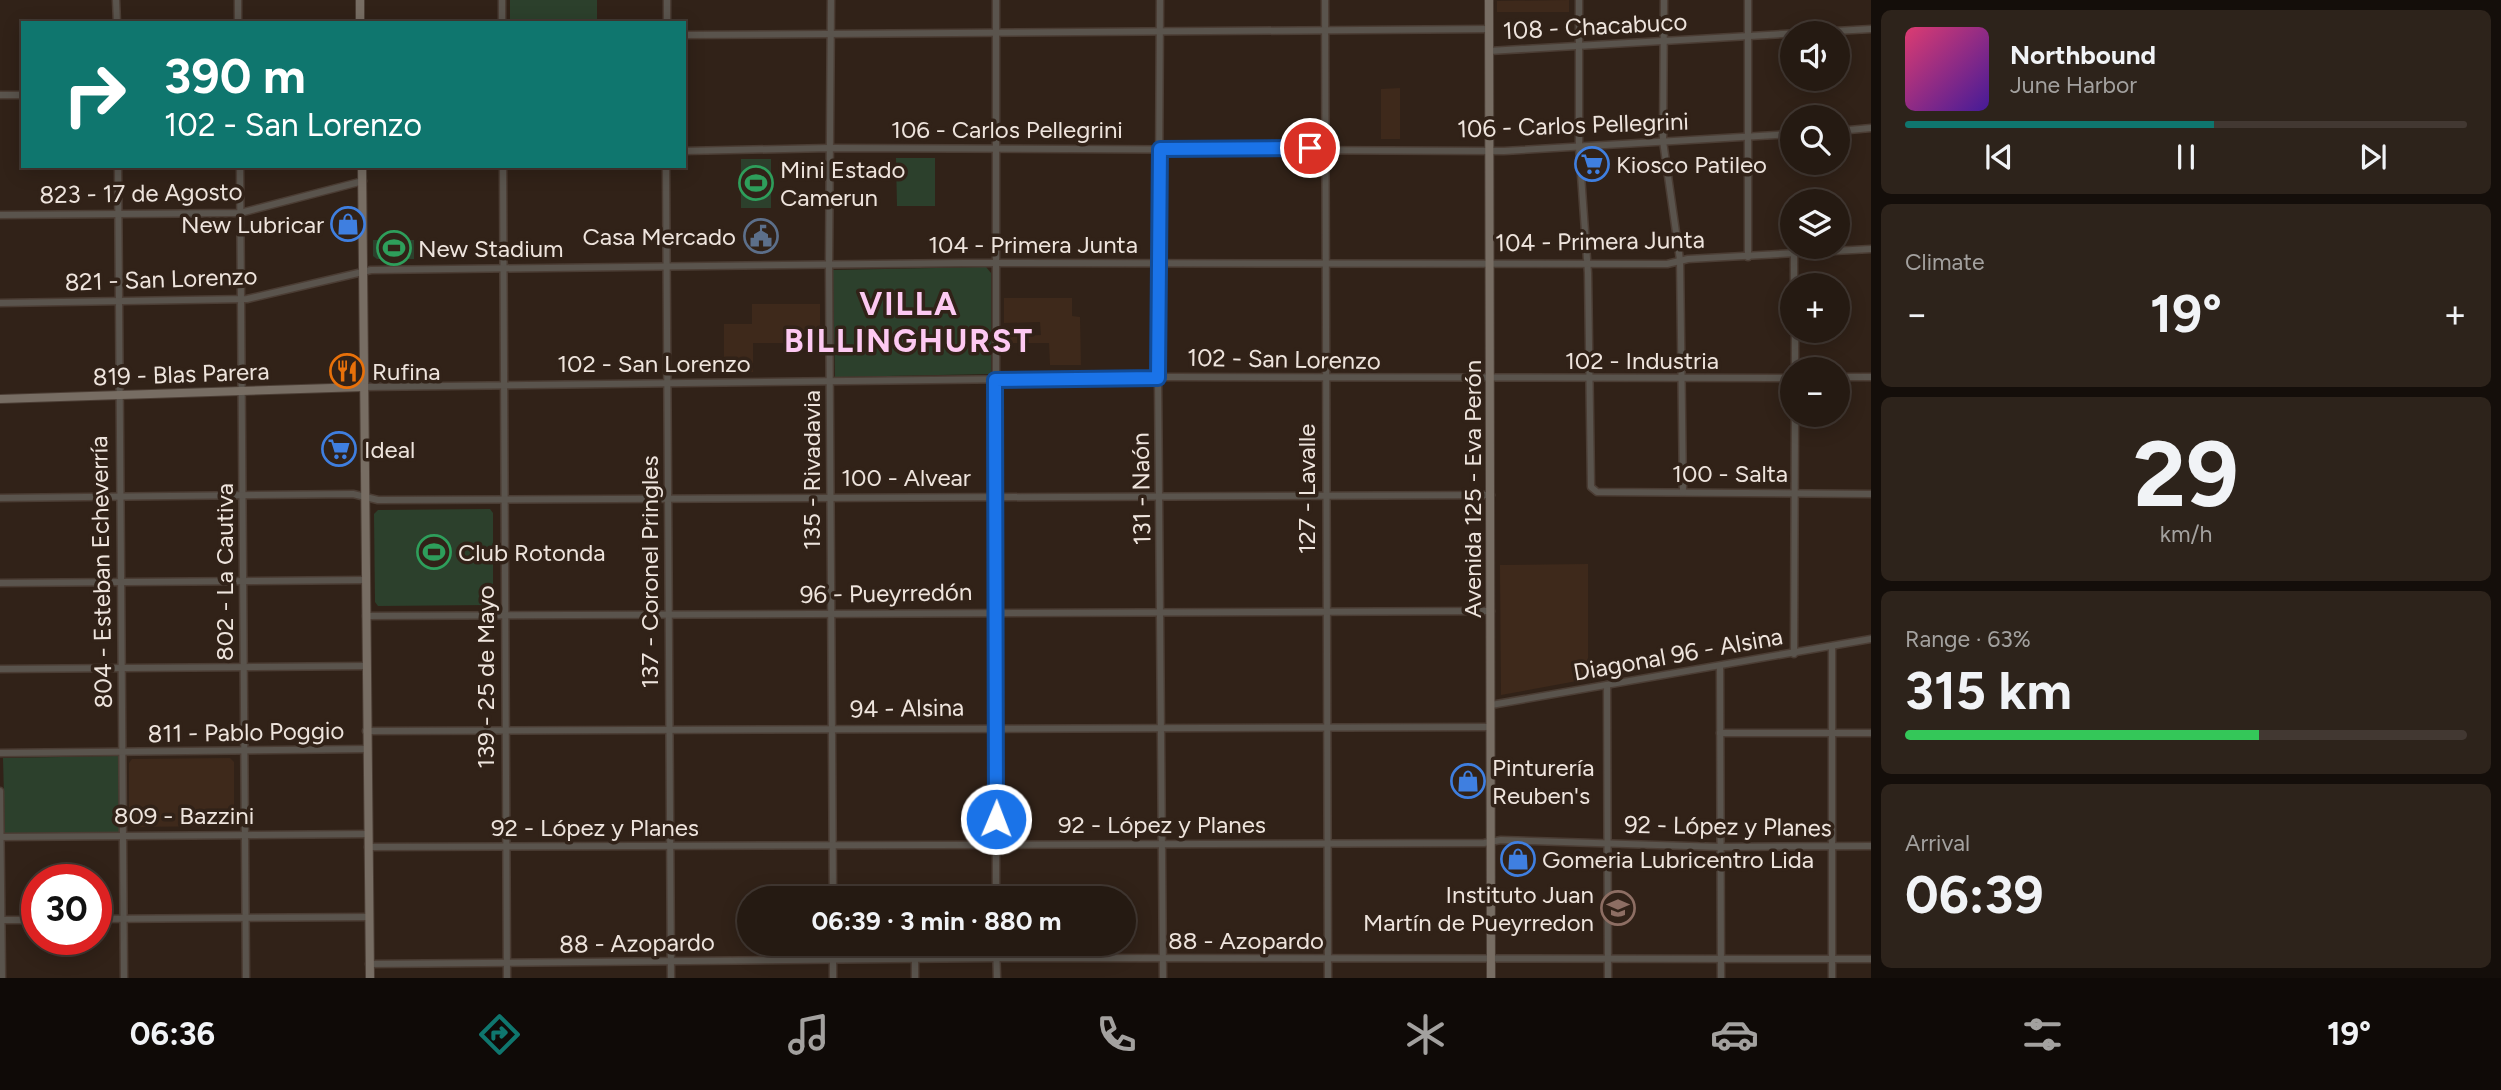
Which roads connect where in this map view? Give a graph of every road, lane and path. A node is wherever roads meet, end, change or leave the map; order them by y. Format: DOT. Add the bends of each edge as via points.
graph roads {
  1 [pos="116,0"];
  2 [pos="238,0"];
  3 [pos="360,0"];
  4 [pos="502,0"];
  5 [pos="667,0"];
  6 [pos="831,0"];
  7 [pos="996,0"];
  8 [pos="1160,0"];
  9 [pos="1325,0"];
  10 [pos="1489,0"];
  11 [pos="1579,0"];
  12 [pos="1664,0"];
  13 [pos="1748,0"];
  14 [pos="117,21"];
  15 [pos="238,21"];
  16 [pos="360,21"];
  17 [pos="502,21"];
  18 [pos="667,21"];
  19 [pos="1325,28"];
  20 [pos="1489,29"];
  21 [pos="1871,29"];
  22 [pos="997,32"];
  23 [pos="1160,32"];
  24 [pos="831,33"];
  25 [pos="686,35"];
  26 [pos="1748,36"];
  27 [pos="1664,42"];
  28 [pos="1580,47"];
  29 [pos="1489,51"];
  30 [pos="0,95"];
  31 [pos="21,95"];
  32 [pos="1871,128"];
  33 [pos="1850,130"];
  34 [pos="1780,135"];
  35 [pos="1748,137"];
  36 [pos="1663,141"];
  37 [pos="830,148"];
  38 [pos="997,148"];
  39 [pos="1579,148"];
  40 [pos="1160,149"];
  41 [pos="1324,149"];
  42 [pos="1489,150"];
  43 [pos="686,151"];
  44 [pos="118,168"];
  45 [pos="240,168"];
  46 [pos="362,168"];
  47 [pos="503,168"];
  48 [pos="666,168"];
  49 [pos="363,181"];
  50 [pos="240,213"];
  51 [pos="118,214"];
  52 [pos="0,215"];
  53 [pos="1871,249"];
  54 [pos="1850,250"];
  55 [pos="1780,255"];
  56 [pos="1748,257"];
  57 [pos="1680,260"];
  58 [pos="1324,262"];
  59 [pos="1490,262"];
  60 [pos="1160,263"];
  61 [pos="1587,263"];
  62 [pos="996,264"];
  63 [pos="829,266"];
  64 [pos="666,267"];
  65 [pos="503,269"];
  66 [pos="363,271"];
  67 [pos="241,299"];
  68 [pos="118,302"];
  69 [pos="0,303"];
  70 [pos="1850,377"];
  71 [pos="1871,377"];
  72 [pos="1158,378"];
  73 [pos="1780,378"];
  74 [pos="1324,379"];
  75 [pos="1587,379"];
  76 [pos="1682,379"];
  77 [pos="995,380"];
  78 [pos="1492,380"];
  79 [pos="830,381"];
  80 [pos="667,382"];
  81 [pos="503,384"];
  82 [pos="363,387"];
  83 [pos="241,392"];
  84 [pos="119,395"];
  85 [pos="0,399"];
  86 [pos="1795,427"];
  87 [pos="1684,492"];
  88 [pos="1795,493"];
  89 [pos="1871,494"];
  90 [pos="1325,495"];
  91 [pos="1491,495"];
  92 [pos="120,496"];
  93 [pos="243,496"];
  94 [pos="364,496"];
  95 [pos="832,496"];
  96 [pos="995,496"];
  97 [pos="1160,496"];
  98 [pos="0,498"];
  99 [pos="668,498"];
  100 [pos="505,499"];
  101 [pos="365,580"];
  102 [pos="242,581"];
  103 [pos="121,582"];
  104 [pos="0,583"];
  105 [pos="995,611"];
  106 [pos="1326,611"];
  107 [pos="1491,611"];
  108 [pos="1162,612"];
  109 [pos="831,613"];
  110 [pos="670,614"];
  111 [pos="366,616"];
  112 [pos="503,616"];
  113 [pos="1871,639"];
  114 [pos="1832,647"];
  115 [pos="1794,654"];
  116 [pos="365,666"];
  117 [pos="1720,666"];
  118 [pos="122,668"];
  119 [pos="244,668"];
  120 [pos="0,669"];
  121 [pos="1607,685"];
  122 [pos="1491,705"];
  123 [pos="997,726"];
  124 [pos="1161,727"];
  125 [pos="1327,727"];
  126 [pos="1490,727"];
  127 [pos="833,728"];
  128 [pos="504,730"];
  129 [pos="669,730"];
  130 [pos="366,731"];
  131 [pos="1720,733"];
  132 [pos="1832,733"];
  133 [pos="1871,733"];
  134 [pos="367,749"];
  135 [pos="244,751"];
  136 [pos="122,752"];
  137 [pos="0,753"];
  138 [pos="0,791"];
  139 [pos="245,834"];
  140 [pos="368,834"];
  141 [pos="122,835"];
  142 [pos="0,837"];
  143 [pos="1161,842"];
  144 [pos="1492,842"];
  145 [pos="996,843"];
  146 [pos="1608,844"];
  147 [pos="833,845"];
  148 [pos="1327,845"];
  149 [pos="505,846"];
  150 [pos="670,846"];
  151 [pos="1832,846"];
  152 [pos="1871,846"];
  153 [pos="368,847"];
  154 [pos="1720,847"];
  155 [pos="833,886"];
  156 [pos="996,886"];
  157 [pos="369,917"];
  158 [pos="245,918"];
  159 [pos="112,919"];
  160 [pos="124,919"];
  161 [pos="1,920"];
  162 [pos="21,920"];
  163 [pos="996,958"];
  164 [pos="1491,958"];
  165 [pos="833,959"];
  166 [pos="915,959"];
  167 [pos="1163,959"];
  168 [pos="1328,959"];
  169 [pos="1608,959"];
  170 [pos="1720,960"];
  171 [pos="1832,960"];
  172 [pos="1871,960"];
  173 [pos="671,962"];
  174 [pos="507,963"];
  175 [pos="369,964"];
  176 [pos="2,978"];
  177 [pos="124,978"];
  178 [pos="246,978"];
  179 [pos="370,978"];
  180 [pos="508,978"];
  181 [pos="671,978"];
  182 [pos="833,978"];
  183 [pos="915,978"];
  184 [pos="996,978"];
  185 [pos="1163,978"];
  186 [pos="1328,978"];
  187 [pos="1491,978"];
  188 [pos="1608,978"];
  189 [pos="1721,978"];
  190 [pos="1832,978"];
  1 -- 14 [label="street"];
  2 -- 15 [label="street"];
  3 -- 16 [label="main road"];
  4 -- 17 [label="street"];
  5 -- 18 [label="street"];
  6 -- 24 [label="street, 135 - Rivadavia"];
  7 -- 22 [label="street"];
  8 -- 23 [label="street, 131 - Naón"];
  9 -- 19 [label="street, 127 - Lavalle"];
  10 -- 20 [label="main road, Avenida 125 - Eva Perón"];
  11 -- 28 [label="street"];
  12 -- 27 [label="street"];
  13 -- 26 [label="street"];
  19 -- 20 [label="street, 108 - Chacabuco"];
  19 -- 23 [label="street, 108 - Chacabuco"];
  19 -- 41 [label="street, 127 - Lavalle"];
  20 -- 29 [label="main road, Avenida 125 - Eva Perón"];
  21 -- 26 [label="street, 108 - Chacabuco"];
  22 -- 23 [label="street, 108 - Chacabuco"];
  22 -- 24 [label="street, 108 - Chacabuco"];
  22 -- 38 [label="street"];
  23 -- 40 [label="street, 131 - Naón"];
  24 -- 25 [label="street, 108 - Chacabuco"];
  24 -- 37 [label="street, 135 - Rivadavia"];
  26 -- 27 [label="street, 108 - Chacabuco"];
  26 -- 35 [label="street"];
  27 -- 28 [label="street, 108 - Chacabuco"];
  27 -- 36 [label="street"];
  28 -- 29 [label="street, 108 - Chacabuco"];
  28 -- 39 [label="street"];
  29 -- 42 [label="main road, Avenida 125 - Eva Perón"];
  30 -- 31 [label="street"];
  32 -- 33 [label="street"];
  34 -- 35 [label="street, 106 - Carlos Pellegrini"];
  35 -- 36 [label="street, 106 - Carlos Pellegrini"];
  35 -- 56 [label="street"];
  36 -- 39 [label="street, 106 - Carlos Pellegrini"];
  36 -- 57 [label="street"];
  37 -- 38 [label="street, 106 - Carlos Pellegrini"];
  37 -- 43 [label="street, 106 - Carlos Pellegrini"];
  37 -- 63 [label="street, 135 - Rivadavia"];
  38 -- 40 [label="street, 106 - Carlos Pellegrini"];
  38 -- 62 [label="street"];
  39 -- 42 [label="street, 106 - Carlos Pellegrini"];
  39 -- 61 [label="street"];
  40 -- 41 [label="street, 106 - Carlos Pellegrini"];
  40 -- 60 [label="street, 131 - Naón"];
  41 -- 42 [label="street, 106 - Carlos Pellegrini"];
  41 -- 58 [label="street, 127 - Lavalle"];
  42 -- 59 [label="main road, Avenida 125 - Eva Perón"];
  44 -- 51 [label="street, 804 - Esteban Echeverría"];
  45 -- 50 [label="street, 802 - La Cautiva"];
  46 -- 49 [label="main road"];
  47 -- 65 [label="street, 139 - 25 de Mayo"];
  48 -- 64 [label="street, 137 - Coronel Pringles"];
  49 -- 50 [label="street, 823 - 17 de Agosto"];
  49 -- 66 [label="main road"];
  50 -- 51 [label="street, 823 - 17 de Agosto"];
  50 -- 67 [label="street, 802 - La Cautiva"];
  51 -- 52 [label="street, 823 - 17 de Agosto"];
  51 -- 68 [label="street, 804 - Esteban Echeverría"];
  53 -- 54 [label="street, 104 - Primera Junta"];
  55 -- 56 [label="street, 104 - Primera Junta"];
  56 -- 57 [label="street, 104 - Primera Junta"];
  57 -- 61 [label="street, 104 - Primera Junta" via="1667,264"];
  57 -- 76 [label="street"];
  58 -- 59 [label="street, 104 - Primera Junta"];
  58 -- 60 [label="street, 104 - Primera Junta"];
  58 -- 74 [label="street, 127 - Lavalle"];
  59 -- 61 [label="street, 104 - Primera Junta"];
  59 -- 78 [label="main road, Avenida 125 - Eva Perón"];
  60 -- 62 [label="street, 104 - Primera Junta"];
  60 -- 72 [label="street, 131 - Naón"];
  61 -- 75 [label="street"];
  62 -- 63 [label="street, 104 - Primera Junta"];
  62 -- 77 [label="street"];
  63 -- 64 [label="street, 104 - Primera Junta"];
  63 -- 79 [label="street, 135 - Rivadavia"];
  64 -- 65 [label="street, 104 - Primera Junta"];
  64 -- 80 [label="street, 137 - Coronel Pringles"];
  65 -- 66 [label="street, 104 - Primera Junta"];
  65 -- 81 [label="street, 139 - 25 de Mayo"];
  66 -- 67 [label="street, 821 - San Lorenzo"];
  66 -- 82 [label="main road"];
  67 -- 68 [label="street, 821 - San Lorenzo"];
  67 -- 83 [label="street, 802 - La Cautiva"];
  68 -- 69 [label="street, 821 - San Lorenzo"];
  68 -- 84 [label="street, 804 - Esteban Echeverría"];
  70 -- 71 [label="street"];
  72 -- 74 [label="street, 102 - San Lorenzo"];
  72 -- 77 [label="street, 102 - San Lorenzo"];
  72 -- 97 [label="street, 131 - Naón"];
  73 -- 76 [label="street, 102 - Industria"];
  74 -- 78 [label="street, 102 - San Lorenzo"];
  74 -- 90 [label="street, 127 - Lavalle"];
  75 -- 76 [label="street, 102 - Industria"];
  75 -- 78 [label="street, 102 - Industria"];
  75 -- 87 [label="street, 100 - Salta" via="1591,487 1597,492"];
  76 -- 87 [label="street"];
  77 -- 79 [label="street, 102 - San Lorenzo"];
  77 -- 96 [label="street"];
  78 -- 91 [label="main road, Avenida 125 - Eva Perón"];
  79 -- 80 [label="street, 102 - San Lorenzo"];
  79 -- 95 [label="street, 135 - Rivadavia"];
  80 -- 81 [label="street, 102 - San Lorenzo"];
  80 -- 99 [label="street, 137 - Coronel Pringles"];
  81 -- 82 [label="street, 102 - San Lorenzo"];
  81 -- 100 [label="street, 139 - 25 de Mayo"];
  82 -- 83 [label="main road, 819 - Blas Parera"];
  82 -- 94 [label="main road"];
  83 -- 84 [label="main road, 819 - Blas Parera"];
  83 -- 93 [label="street, 802 - La Cautiva"];
  84 -- 85 [label="main road, 819 - Blas Parera"];
  84 -- 92 [label="street, 804 - Esteban Echeverría"];
  86 -- 88 [label="street"];
  87 -- 88 [label="street, 100 - Salta"];
  88 -- 89 [label="street, 100 - Salta"];
  88 -- 115 [label="street"];
  90 -- 91 [label="street, 100 - Alvear"];
  90 -- 97 [label="street, 100 - Alvear"];
  90 -- 106 [label="street, 127 - Lavalle"];
  91 -- 107 [label="main road, Avenida 125 - Eva Perón"];
  92 -- 93 [label="street, 100 - Alvear"];
  92 -- 98 [label="street, 100 - Alvear"];
  92 -- 103 [label="street, 804 - Esteban Echeverría"];
  93 -- 94 [label="street, 100 - Alvear"];
  93 -- 102 [label="street, 802 - La Cautiva"];
  94 -- 100 [label="street, 100 - Alvear" via="378,500"];
  94 -- 101 [label="main road"];
  95 -- 96 [label="street, 100 - Alvear"];
  95 -- 99 [label="street, 100 - Alvear"];
  95 -- 109 [label="street, 135 - Rivadavia"];
  96 -- 97 [label="street, 100 - Alvear"];
  96 -- 105 [label="street"];
  97 -- 108 [label="street, 131 - Naón"];
  99 -- 100 [label="street, 100 - Alvear"];
  99 -- 110 [label="street, 137 - Coronel Pringles"];
  100 -- 112 [label="street, 139 - 25 de Mayo"];
  101 -- 102 [label="street"];
  101 -- 111 [label="main road"];
  102 -- 103 [label="street"];
  102 -- 119 [label="street, 802 - La Cautiva"];
  103 -- 104 [label="street"];
  103 -- 118 [label="street, 804 - Esteban Echeverría"];
  105 -- 108 [label="street, 96 - Pueyrredón"];
  105 -- 109 [label="street, 96 - Pueyrredón"];
  105 -- 123 [label="street"];
  106 -- 107 [label="street, 96 - Pueyrredón"];
  106 -- 108 [label="street, 96 - Pueyrredón"];
  106 -- 125 [label="street, 127 - Lavalle"];
  107 -- 122 [label="main road, Avenida 125 - Eva Perón"];
  108 -- 124 [label="street, 131 - Naón"];
  109 -- 110 [label="street, 96 - Pueyrredón"];
  109 -- 127 [label="street, 135 - Rivadavia"];
  110 -- 112 [label="street, 96 - Pueyrredón"];
  110 -- 129 [label="street, 137 - Coronel Pringles"];
  111 -- 112 [label="street, 96 - Pueyrredón"];
  111 -- 116 [label="main road"];
  112 -- 128 [label="street, 139 - 25 de Mayo"];
  113 -- 114 [label="street, Diagonal 96 - Alsina"];
  114 -- 115 [label="street, Diagonal 96 - Alsina"];
  114 -- 132 [label="street"];
  115 -- 117 [label="street, Diagonal 96 - Alsina"];
  116 -- 119 [label="street"];
  116 -- 130 [label="main road"];
  117 -- 121 [label="street, Diagonal 96 - Alsina"];
  117 -- 131 [label="street"];
  118 -- 119 [label="street"];
  118 -- 120 [label="street"];
  118 -- 136 [label="street, 804 - Esteban Echeverría"];
  119 -- 135 [label="street, 802 - La Cautiva"];
  121 -- 122 [label="street, Diagonal 96 - Alsina"];
  121 -- 146 [label="street"];
  122 -- 126 [label="main road, Avenida 125 - Eva Perón"];
  123 -- 124 [label="street, 94 - Alsina"];
  123 -- 127 [label="street, 94 - Alsina"];
  123 -- 145 [label="street"];
  124 -- 125 [label="street, 94 - Alsina"];
  124 -- 143 [label="street, 131 - Naón"];
  125 -- 126 [label="street, 94 - Alsina"];
  125 -- 148 [label="street, 127 - Lavalle"];
  126 -- 144 [label="main road, Avenida 125 - Eva Perón"];
  127 -- 129 [label="street, 94 - Alsina"];
  127 -- 147 [label="street, 135 - Rivadavia"];
  128 -- 129 [label="street, 94 - Alsina"];
  128 -- 130 [label="street, 94 - Alsina"];
  128 -- 149 [label="street, 139 - 25 de Mayo"];
  129 -- 150 [label="street, 137 - Coronel Pringles"];
  130 -- 134 [label="main road"];
  131 -- 132 [label="street"];
  131 -- 154 [label="street"];
  132 -- 133 [label="street"];
  132 -- 151 [label="street"];
  134 -- 135 [label="street, 811 - Pablo Poggio"];
  134 -- 140 [label="main road"];
  135 -- 136 [label="street, 811 - Pablo Poggio"];
  135 -- 139 [label="street, 802 - La Cautiva"];
  136 -- 137 [label="street, 811 - Pablo Poggio"];
  136 -- 141 [label="street, 804 - Esteban Echeverría"];
  138 -- 142 [label="street"];
  139 -- 140 [label="street, 809 - Bazzini"];
  139 -- 141 [label="street, 809 - Bazzini"];
  139 -- 158 [label="street, 802 - La Cautiva"];
  140 -- 153 [label="main road"];
  141 -- 142 [label="street, 809 - Bazzini"];
  141 -- 160 [label="street, 804 - Esteban Echeverría"];
  142 -- 161 [label="street"];
  143 -- 145 [label="street, 92 - López y Planes"];
  143 -- 148 [label="street, 92 - López y Planes"];
  143 -- 167 [label="street, 131 - Naón"];
  144 -- 146 [label="street, 92 - López y Planes"];
  144 -- 148 [label="street, 92 - López y Planes"];
  144 -- 164 [label="main road, Avenida 125 - Eva Perón"];
  145 -- 147 [label="street, 92 - López y Planes"];
  145 -- 156 [label="street"];
  146 -- 154 [label="street, 92 - López y Planes"];
  146 -- 169 [label="street"];
  147 -- 150 [label="street, 92 - López y Planes"];
  147 -- 155 [label="street, 135 - Rivadavia"];
  148 -- 168 [label="street, 127 - Lavalle"];
  149 -- 150 [label="street, 92 - López y Planes"];
  149 -- 153 [label="street, 92 - López y Planes"];
  149 -- 174 [label="street, 139 - 25 de Mayo"];
  150 -- 173 [label="street, 137 - Coronel Pringles"];
  151 -- 152 [label="street, 92 - López y Planes"];
  151 -- 154 [label="street, 92 - López y Planes"];
  151 -- 171 [label="street"];
  153 -- 157 [label="main road"];
  154 -- 170 [label="street"];
  157 -- 158 [label="street"];
  157 -- 175 [label="main road"];
  158 -- 160 [label="street"];
  158 -- 178 [label="street, 802 - La Cautiva"];
  159 -- 160 [label="street"];
  160 -- 177 [label="street, 804 - Esteban Echeverría"];
  161 -- 162 [label="street"];
  161 -- 176 [label="street"];
  163 -- 166 [label="street, 88 - Azopardo"];
  163 -- 167 [label="street, 88 - Azopardo"];
  163 -- 184 [label="street"];
  164 -- 168 [label="street, 88 - Azopardo"];
  164 -- 169 [label="street, 88 - Azopardo"];
  164 -- 187 [label="main road, Avenida 125 - Eva Perón"];
  165 -- 166 [label="street, 88 - Azopardo"];
  165 -- 173 [label="street, 88 - Azopardo"];
  165 -- 182 [label="street"];
  166 -- 183 [label="street"];
  167 -- 168 [label="street, 88 - Azopardo"];
  167 -- 185 [label="street, 131 - Naón"];
  168 -- 186 [label="street, 127 - Lavalle"];
  169 -- 170 [label="street, 88 - Azopardo"];
  169 -- 188 [label="street"];
  170 -- 171 [label="street, 88 - Azopardo"];
  170 -- 189 [label="street"];
  171 -- 172 [label="street, 88 - Azopardo"];
  171 -- 190 [label="street"];
  173 -- 174 [label="street, 88 - Azopardo"];
  173 -- 181 [label="street, 137 - Coronel Pringles"];
  174 -- 175 [label="street, 88 - Azopardo"];
  174 -- 180 [label="street, 139 - 25 de Mayo"];
  175 -- 179 [label="main road"];
}
